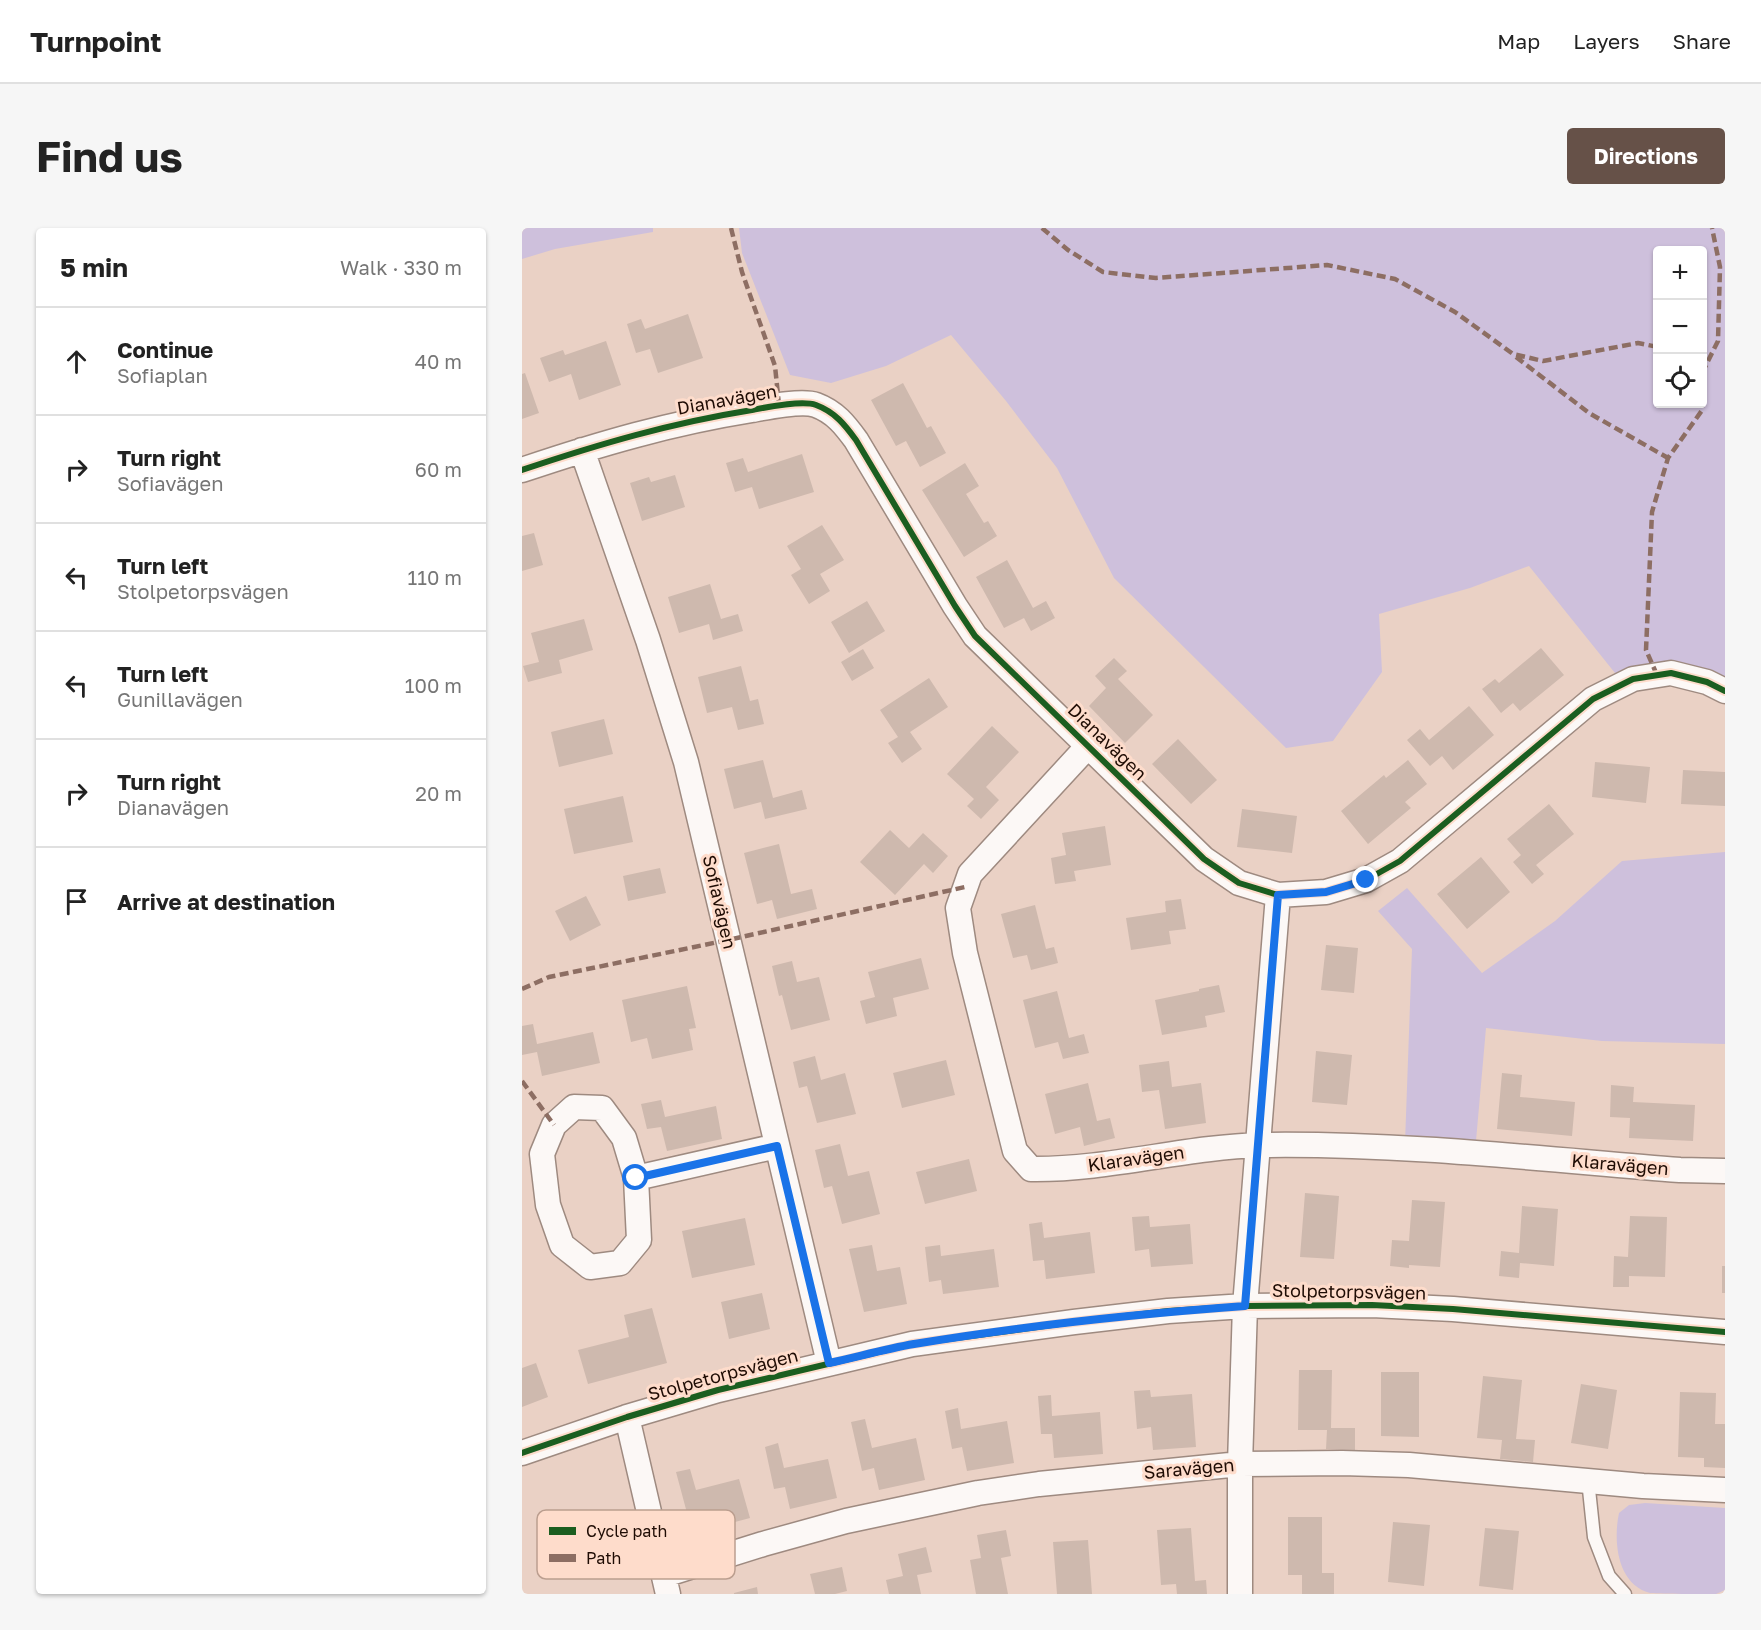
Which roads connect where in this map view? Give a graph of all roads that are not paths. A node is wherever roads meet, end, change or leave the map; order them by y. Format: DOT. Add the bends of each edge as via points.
graph roads {
  1 [pos="582,450"];
  2 [pos="522,470"];
  3 [pos="1725,691"];
  4 [pos="1089,745"];
  5 [pos="1278,895"];
  6 [pos="1259,1145"];
  7 [pos="777,1146"];
  8 [pos="1725,1171"];
  9 [pos="636,1178"];
  10 [pos="1245,1306"];
  11 [pos="1725,1332"];
  12 [pos="829,1363"];
  13 [pos="627,1417"];
  14 [pos="522,1453"];
  15 [pos="1240,1464"];
  16 [pos="1588,1480"];
  17 [pos="1725,1490"];
  18 [pos="649,1510"];
  19 [pos="735,1556"];
  20 [pos="680,1579"];
  21 [pos="666,1585"];
  22 [pos="1240,1594"];
  23 [pos="1625,1594"];
  1 -- 2 [label="street, Dianavägen"];
  1 -- 4 [label="street, Dianavägen" via="658,428 779,405 814,404 838,417 856,440 975,636"];
  1 -- 7 [label="street, Sofiavägen" via="686,762"];
  3 -- 5 [label="street, Dianavägen" via="1671,673 1633,679 1593,699 1400,861 1366,880 1326,892"];
  4 -- 5 [label="street, Dianavägen" via="1204,859 1239,883"];
  4 -- 6 [label="street, Klaravägen" via="970,874 958,908 965,953 1015,1151 1031,1169 1064,1169"];
  5 -- 6 [label="street"];
  6 -- 8 [label="street, Klaravägen" via="1359,1146"];
  6 -- 10 [label="street"];
  7 -- 9 [label="street"];
  7 -- 12 [label="street, Sofiavägen"];
  9 -- 9 [label="street" via="624,1138 602,1107 574,1107 554,1125 542,1154 548,1205 562,1245 590,1267 620,1263 639,1240"];
  10 -- 11 [label="street, Stolpetorpsvägen" via="1453,1309"];
  10 -- 12 [label="street, Stolpetorpsvägen" via="1168,1311 912,1344"];
  10 -- 15 [label="street"];
  12 -- 13 [label="street, Stolpetorpsvägen"];
  13 -- 14 [label="street, Stolpetorpsvägen"];
  13 -- 18 [label="street"];
  15 -- 16 [label="street, Saravägen" via="1409,1465"];
  15 -- 19 [label="street, Saravägen" via="1039,1484 957,1497 835,1524"];
  15 -- 22 [label="street"];
  16 -- 17 [label="street, Saravägen"];
  16 -- 23 [label="lane" via="1594,1537 1609,1576"];
  20 -- 21 [label="street, Saravägen"];
}
